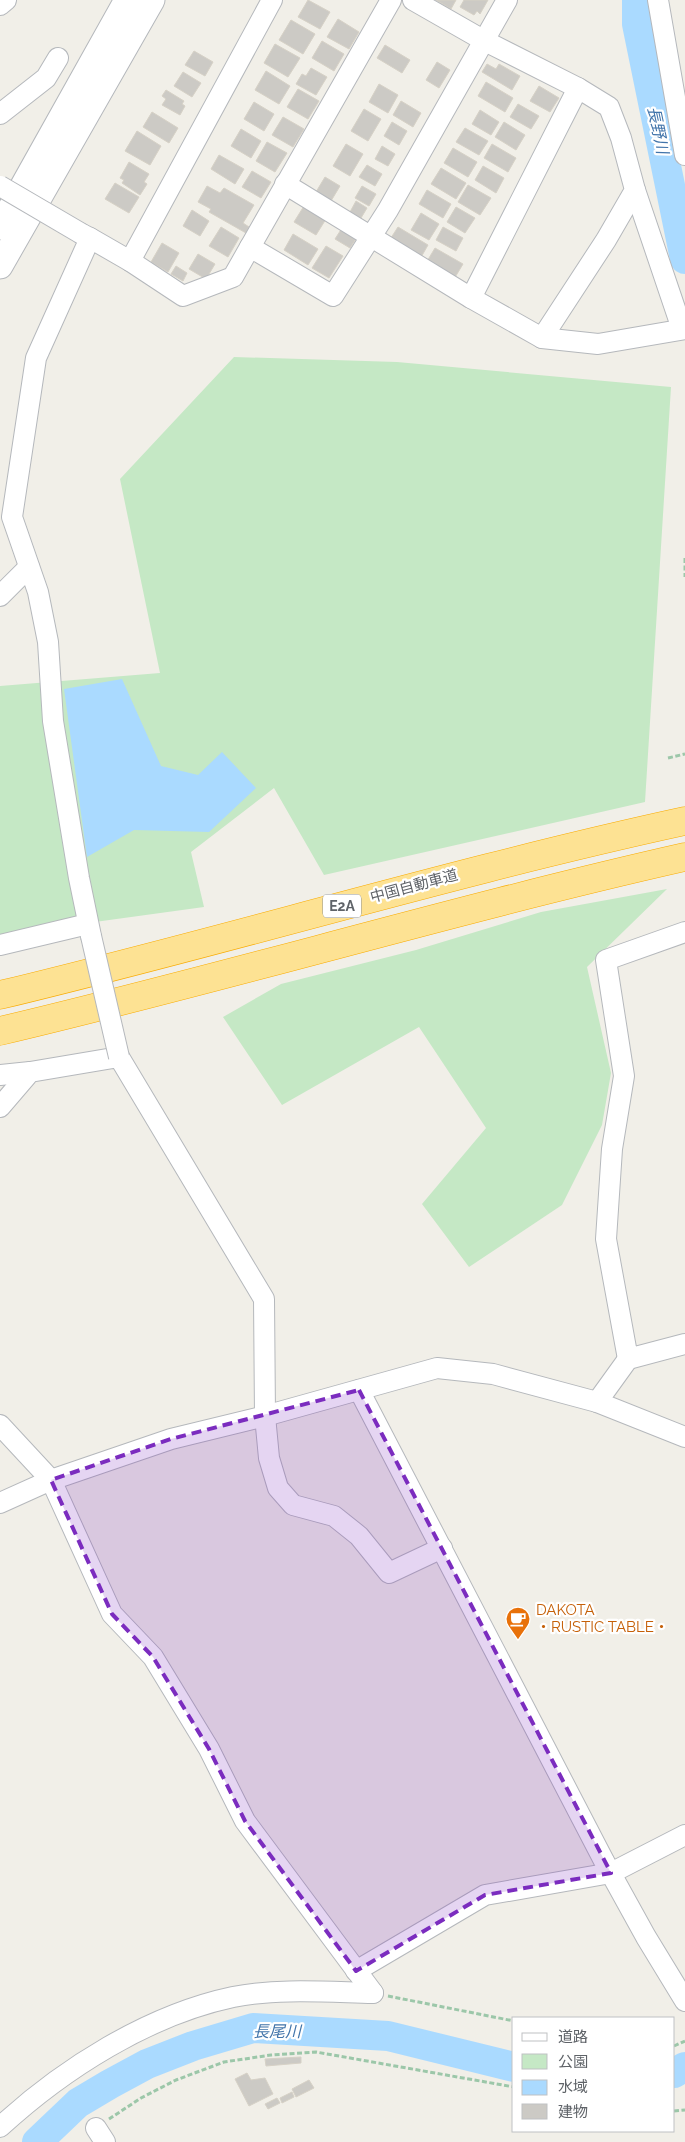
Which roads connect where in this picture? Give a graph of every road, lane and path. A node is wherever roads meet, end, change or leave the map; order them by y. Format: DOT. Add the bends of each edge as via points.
graph roads {
  1 [pos="6,0"];
  2 [pos="127,0"];
  3 [pos="152,0"];
  4 [pos="272,0"];
  5 [pos="391,0"];
  6 [pos="413,0"];
  7 [pos="507,0"];
  8 [pos="658,0"];
  9 [pos="0,5"];
  10 [pos="483,40"];
  11 [pos="58,58"];
  12 [pos="578,88"];
  13 [pos="0,114"];
  14 [pos="685,155"];
  15 [pos="285,184"];
  16 [pos="0,186"];
  17 [pos="635,190"];
  18 [pos="0,227"];
  19 [pos="86,236"];
  20 [pos="371,236"];
  21 [pos="250,247"];
  22 [pos="130,260"];
  23 [pos="0,266"];
  24 [pos="471,298"];
  25 [pos="684,329"];
  26 [pos="542,338"];
  27 [pos="685,558"];
  28 [pos="29,567"];
  29 [pos="685,577"];
  30 [pos="0,596"];
  31 [pos="685,754"];
  32 [pos="668,758"];
  33 [pos="685,821"];
  34 [pos="685,857"];
  35 [pos="90,930"];
  36 [pos="685,932"];
  37 [pos="0,945"];
  38 [pos="0,995"];
  39 [pos="0,1031"];
  40 [pos="118,1057"];
  41 [pos="30,1072"];
  42 [pos="0,1075"];
  43 [pos="0,1107"];
  44 [pos="685,1344"];
  45 [pos="628,1359"];
  46 [pos="359,1390"];
  47 [pos="597,1402"];
  48 [pos="265,1416"];
  49 [pos="0,1425"];
  50 [pos="685,1438"];
  51 [pos="51,1480"];
  52 [pos="0,1503"];
  53 [pos="442,1548"];
  54 [pos="685,1835"];
  55 [pos="611,1873"];
  56 [pos="356,1971"];
  57 [pos="373,1993"];
  58 [pos="685,2001"];
  59 [pos="512,2021"];
  60 [pos="512,2087"];
  61 [pos="0,2127"];
  62 [pos="100,2135"];
  1 -- 9 [label="street"];
  2 -- 18 [label="street"];
  3 -- 23 [label="street"];
  4 -- 22 [label="street"];
  5 -- 15 [label="street"];
  6 -- 10 [label="street"];
  7 -- 10 [label="street"];
  8 -- 14 [label="street"];
  10 -- 12 [label="street"];
  10 -- 20 [label="street"];
  11 -- 13 [label="street" via="46,78"];
  12 -- 17 [label="street" via="609,107"];
  12 -- 24 [label="street"];
  15 -- 20 [label="street"];
  15 -- 21 [label="street"];
  16 -- 19 [label="street, bridge"];
  17 -- 25 [label="street"];
  17 -- 26 [label="street"];
  19 -- 22 [label="street"];
  19 -- 28 [label="street" via="36,358 12,517"];
  20 -- 21 [label="street" via="333,296"];
  20 -- 24 [label="street"];
  21 -- 22 [label="street" via="233,277 183,296"];
  24 -- 26 [label="street"];
  25 -- 26 [label="street" via="598,344"];
  27 -- 29 [label="path"];
  28 -- 30 [label="street"];
  28 -- 35 [label="street" via="38,592 48,642 53,721"];
  31 -- 32 [label="path"];
  33 -- 38 [label="highway, 中国自動車道 / E2A" via="434,880 174,952"];
  34 -- 39 [label="highway, E2A" via="592,878"];
  35 -- 37 [label="street"];
  35 -- 40 [label="street, bridge"];
  36 -- 45 [label="street" via="606,960 624,1076 612,1149 606,1239"];
  40 -- 41 [label="street"];
  40 -- 48 [label="street" via="264,1299"];
  41 -- 42 [label="street"];
  41 -- 43 [label="street"];
  44 -- 45 [label="street"];
  45 -- 47 [label="street"];
  46 -- 47 [label="street" via="437,1368 493,1374"];
  46 -- 48 [label="street"];
  46 -- 53 [label="street"];
  47 -- 50 [label="street"];
  48 -- 51 [label="street" via="170,1439"];
  48 -- 53 [label="street" via="269,1458 278,1488 293,1505 334,1516 359,1536 389,1573"];
  49 -- 51 [label="street"];
  51 -- 52 [label="street"];
  51 -- 56 [label="street" via="112,1614 152,1657 209,1749 245,1821"];
  53 -- 55 [label="street"];
  54 -- 55 [label="street"];
  55 -- 56 [label="street" via="485,1895"];
  55 -- 58 [label="street"];
  56 -- 57 [label="street"];
  57 -- 59 [label="path"];
  57 -- 61 [label="street" via="281,1992 233,1997 182,2012 119,2041 66,2073"];
  60 -- 62 [label="path" via="316,2052 271,2055 224,2062 176,2080 141,2098"];
}
